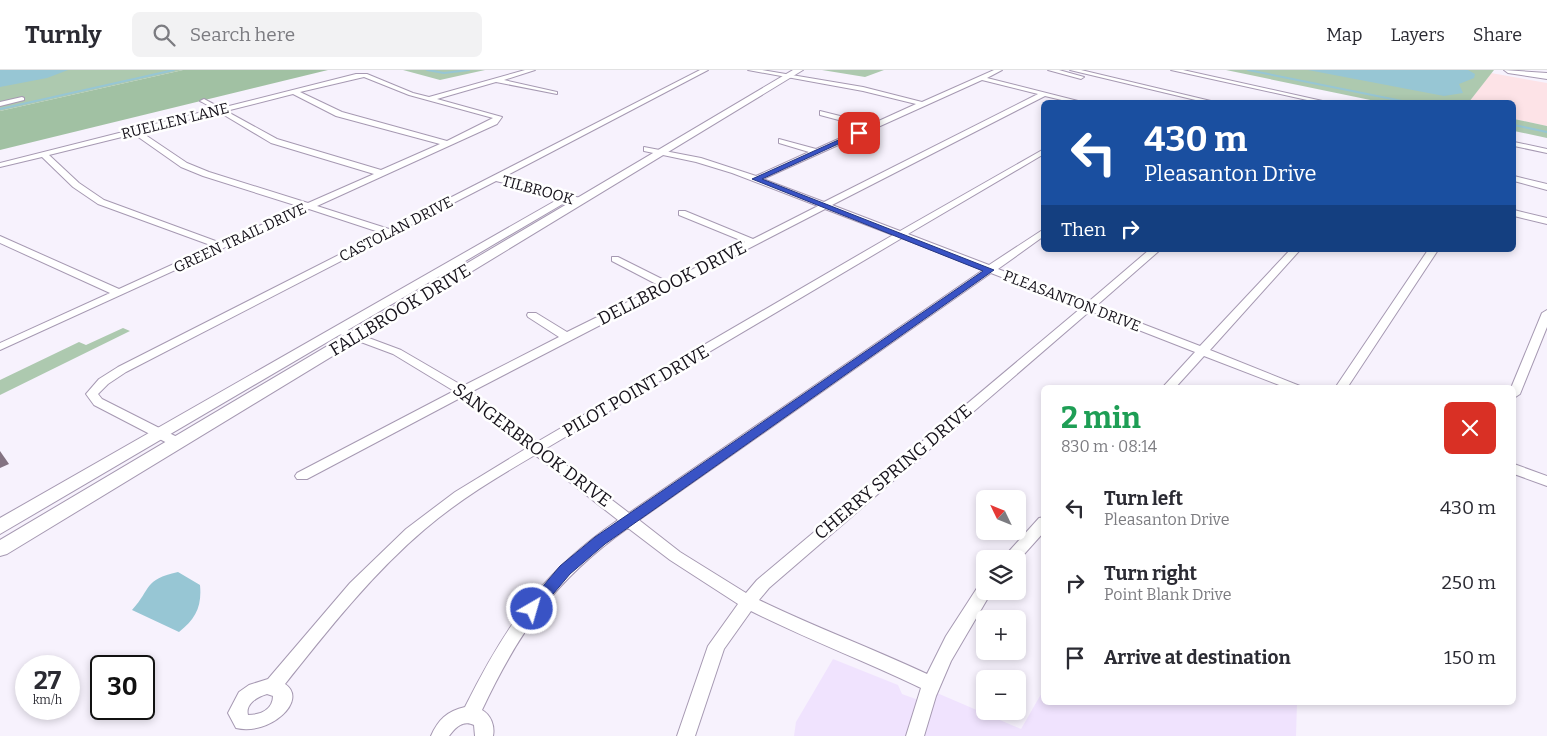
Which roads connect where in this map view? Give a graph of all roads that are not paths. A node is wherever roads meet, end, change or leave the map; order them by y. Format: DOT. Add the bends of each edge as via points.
graph roads {
  1 [pos="532,70"];
  2 [pos="705,70"];
  3 [pos="752,70"];
  4 [pos="999,70"];
  5 [pos="1051,70"];
  6 [pos="1073,70"];
  7 [pos="1174,70"];
  8 [pos="1508,70"];
  9 [pos="1529,70"];
  10 [pos="787,73"];
  11 [pos="1547,75"];
  12 [pos="981,78"];
  13 [pos="496,80"];
  14 [pos="292,91"];
  15 [pos="1149,91"];
  16 [pos="555,93"];
  17 [pos="1044,94"];
  18 [pos="22,99"];
  19 [pos="428,99"];
  20 [pos="1068,100"];
  21 [pos="1181,100"];
  22 [pos="1201,100"];
  23 [pos="1314,100"];
  24 [pos="204,101"];
  25 [pos="0,104"];
  26 [pos="923,104"];
  27 [pos="732,105"];
  28 [pos="217,110"];
  29 [pos="823,113"];
  30 [pos="873,127"];
  31 [pos="135,131"];
  32 [pos="782,141"];
  33 [pos="447,143"];
  34 [pos="1516,144"];
  35 [pos="646,149"];
  36 [pos="1547,151"];
  37 [pos="662,152"];
  38 [pos="816,152"];
  39 [pos="1041,153"];
  40 [pos="43,154"];
  41 [pos="0,165"];
  42 [pos="381,173"];
  43 [pos="1516,173"];
  44 [pos="494,178"];
  45 [pos="756,179"];
  46 [pos="1516,179"];
  47 [pos="1547,180"];
  48 [pos="1547,187"];
  49 [pos="566,197"];
  50 [pos="581,201"];
  51 [pos="826,206"];
  52 [pos="307,207"];
  53 [pos="682,213"];
  54 [pos="1516,213"];
  55 [pos="1547,221"];
  56 [pos="390,232"];
  57 [pos="1041,234"];
  58 [pos="901,235"];
  59 [pos="0,239"];
  60 [pos="753,242"];
  61 [pos="221,246"];
  62 [pos="1153,252"];
  63 [pos="1293,252"];
  64 [pos="1432,252"];
  65 [pos="462,257"];
  66 [pos="614,259"];
  67 [pos="479,262"];
  68 [pos="990,270"];
  69 [pos="668,286"];
  70 [pos="119,293"];
  71 [pos="1088,307"];
  72 [pos="1547,313"];
  73 [pos="532,315"];
  74 [pos="338,330"];
  75 [pos="355,336"];
  76 [pos="567,337"];
  77 [pos="0,346"];
  78 [pos="1202,350"];
  79 [pos="1171,385"];
  80 [pos="1291,385"];
  81 [pos="1343,385"];
  82 [pos="1516,389"];
  83 [pos="461,392"];
  84 [pos="160,434"];
  85 [pos="178,443"];
  86 [pos="537,448"];
  87 [pos="1516,470"];
  88 [pos="302,476"];
  89 [pos="1547,481"];
  90 [pos="630,520"];
  91 [pos="1041,525"];
  92 [pos="0,527"];
  93 [pos="0,549"];
  94 [pos="1018,550"];
  95 [pos="978,600"];
  96 [pos="748,602"];
  97 [pos="930,684"];
  98 [pos="273,686"];
  99 [pos="472,714"];
  100 [pos="440,736"];
  101 [pos="484,736"];
  102 [pos="686,736"];
  103 [pos="915,736"];
  1 -- 13 [label="street"];
  2 -- 44 [label="street, CASTOLAN DRIVE"];
  3 -- 10 [label="street"];
  4 -- 12 [label="street"];
  5 -- 15 [label="street"];
  6 -- 15 [label="street"];
  7 -- 23 [label="street"];
  8 -- 11 [label="main road"];
  9 -- 11 [label="main road"];
  10 -- 26 [label="street"];
  10 -- 27 [label="main road, FALLBROOK DRIVE"];
  12 -- 17 [label="street"];
  12 -- 26 [label="street"];
  13 -- 16 [label="street"];
  13 -- 19 [label="street"];
  14 -- 19 [label="street, RUELLEN LANE" via="349,76 365,76"];
  14 -- 28 [label="street, RUELLEN LANE"];
  14 -- 33 [label="street" via="339,114"];
  15 -- 21 [label="street"];
  15 -- 22 [label="street"];
  17 -- 20 [label="street"];
  17 -- 51 [label="street, DELLBROOK DRIVE"];
  18 -- 25 [label="street"];
  19 -- 33 [label="street, GREEN TRAIL DRIVE" via="498,117 494,122"];
  24 -- 28 [label="street"];
  26 -- 30 [label="street"];
  27 -- 35 [label="main road, FALLBROOK DRIVE"];
  27 -- 37 [label="main road, FALLBROOK DRIVE"];
  28 -- 31 [label="street, RUELLEN LANE"];
  28 -- 42 [label="street" via="274,141"];
  29 -- 30 [label="street"];
  30 -- 38 [label="street"];
  31 -- 40 [label="street, RUELLEN LANE"];
  31 -- 52 [label="street" via="184,165"];
  32 -- 38 [label="street"];
  33 -- 42 [label="street, GREEN TRAIL DRIVE"];
  34 -- 36 [label="street"];
  35 -- 37 [label="street, PLEASANTON DRIVE"];
  35 -- 49 [label="main road, FALLBROOK DRIVE"];
  37 -- 45 [label="street, PLEASANTON DRIVE" via="720,166"];
  37 -- 50 [label="main road, FALLBROOK DRIVE"];
  38 -- 45 [label="street"];
  39 -- 58 [label="street, PILOT POINT DRIVE"];
  40 -- 41 [label="street, RUELLEN LANE"];
  40 -- 61 [label="street" via="76,185 101,202"];
  42 -- 52 [label="street, GREEN TRAIL DRIVE"];
  43 -- 47 [label="street"];
  44 -- 49 [label="street, TILBROOK"];
  44 -- 56 [label="street, CASTOLAN DRIVE"];
  45 -- 51 [label="street, PLEASANTON DRIVE"];
  46 -- 48 [label="street"];
  49 -- 50 [label="street, TILBROOK"];
  49 -- 65 [label="main road, FALLBROOK DRIVE"];
  50 -- 67 [label="main road, FALLBROOK DRIVE"];
  51 -- 58 [label="street, PLEASANTON DRIVE"];
  51 -- 60 [label="street, DELLBROOK DRIVE"];
  52 -- 56 [label="street"];
  52 -- 61 [label="street, GREEN TRAIL DRIVE"];
  53 -- 60 [label="street"];
  54 -- 55 [label="street"];
  56 -- 84 [label="street, CASTOLAN DRIVE" via="95,388 92,394 98,402"];
  57 -- 68 [label="street"];
  58 -- 68 [label="street, PLEASANTON DRIVE"];
  58 -- 86 [label="street, PILOT POINT DRIVE"];
  59 -- 70 [label="street"];
  60 -- 69 [label="street, DELLBROOK DRIVE"];
  61 -- 70 [label="street, GREEN TRAIL DRIVE"];
  62 -- 71 [label="street, CHERRY SPRING DRIVE"];
  63 -- 78 [label="street"];
  64 -- 81 [label="street"];
  65 -- 67 [label="main road"];
  65 -- 74 [label="main road, FALLBROOK DRIVE"];
  66 -- 69 [label="street"];
  67 -- 75 [label="main road, FALLBROOK DRIVE"];
  68 -- 71 [label="street, PLEASANTON DRIVE"];
  68 -- 90 [label="street"];
  69 -- 76 [label="street, DELLBROOK DRIVE"];
  70 -- 77 [label="street, GREEN TRAIL DRIVE"];
  71 -- 78 [label="street, PLEASANTON DRIVE"];
  71 -- 96 [label="street, CHERRY SPRING DRIVE" via="784,564"];
  72 -- 82 [label="street"];
  73 -- 76 [label="street"];
  74 -- 75 [label="street, SANGERBROOK DRIVE"];
  74 -- 84 [label="main road, FALLBROOK DRIVE"];
  75 -- 83 [label="street, SANGERBROOK DRIVE" via="418,362"];
  75 -- 85 [label="main road, FALLBROOK DRIVE"];
  76 -- 83 [label="street, DELLBROOK DRIVE"];
  78 -- 79 [label="street"];
  78 -- 80 [label="street, PLEASANTON DRIVE"];
  83 -- 86 [label="street, SANGERBROOK DRIVE"];
  83 -- 88 [label="street, DELLBROOK DRIVE"];
  84 -- 85 [label="street"];
  84 -- 92 [label="main road, FALLBROOK DRIVE"];
  85 -- 93 [label="main road, FALLBROOK DRIVE"];
  86 -- 90 [label="street, SANGERBROOK DRIVE"];
  86 -- 98 [label="street, PILOT POINT DRIVE" via="452,501 411,533 332,613"];
  87 -- 89 [label="street"];
  90 -- 96 [label="street, SANGERBROOK DRIVE" via="675,556"];
  90 -- 99 [label="street" via="600,540 542,595 495,666"];
  91 -- 94 [label="street"];
  95 -- 97 [label="street" via="946,651"];
  96 -- 97 [label="street, SANGERBROOK DRIVE" via="804,630"];
  96 -- 102 [label="street, CHERRY SPRING DRIVE" via="716,646"];
  97 -- 103 [label="street"];
  99 -- 100 [label="street" via="456,717"];
  99 -- 101 [label="street" via="482,720"];
}
